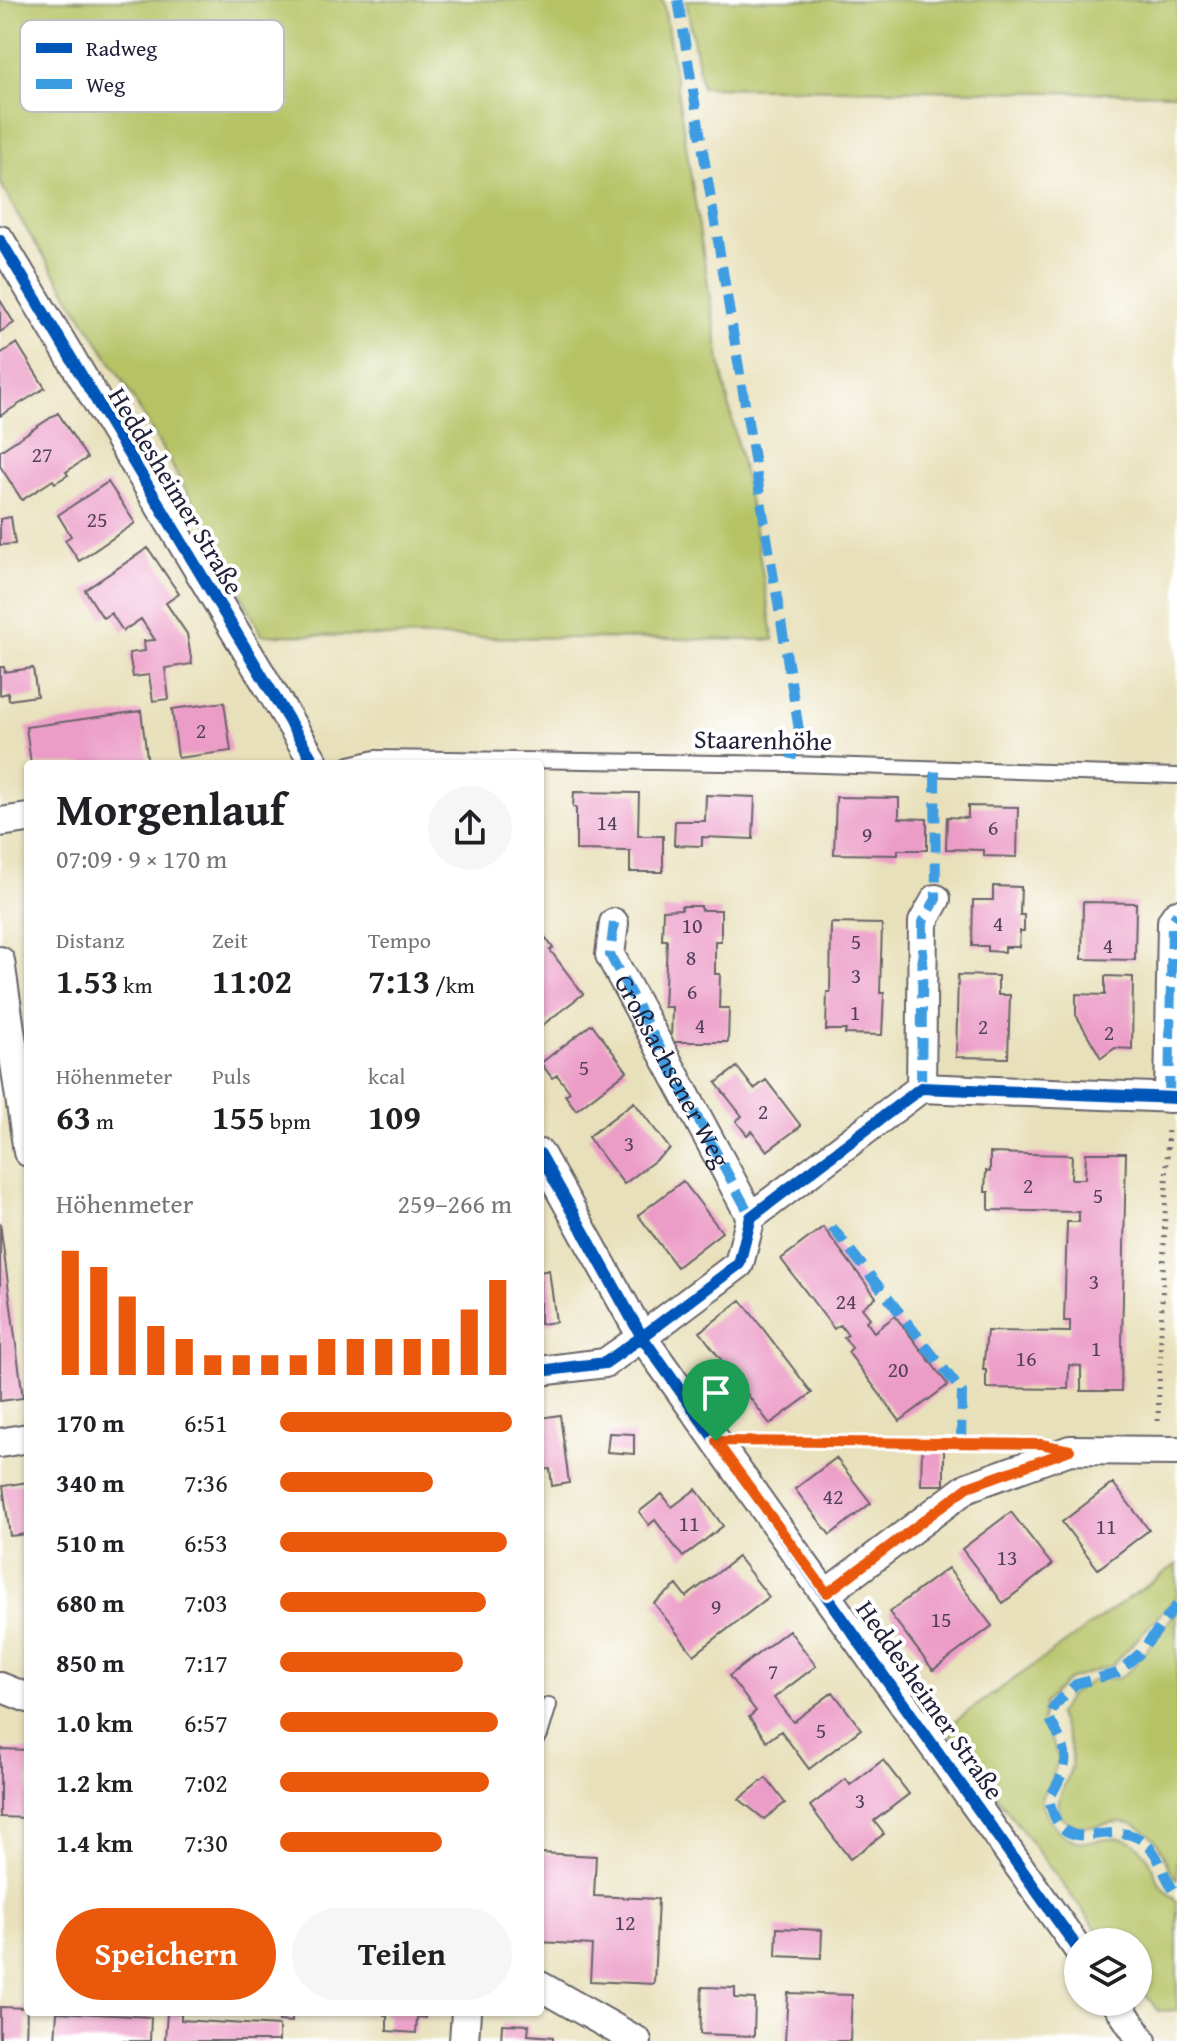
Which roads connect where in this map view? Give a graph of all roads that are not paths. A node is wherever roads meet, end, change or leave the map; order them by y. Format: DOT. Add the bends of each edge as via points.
graph roads {
  1 [pos="0,240"];
  2 [pos="313,760"];
  3 [pos="366,760"];
  4 [pos="508,760"];
  5 [pos="544,761"];
  6 [pos="1177,776"];
  7 [pos="24,819"];
  8 [pos="0,822"];
  9 [pos="936,899"];
  10 [pos="1177,914"];
  11 [pos="614,923"];
  12 [pos="0,961"];
  13 [pos="921,1088"];
  14 [pos="1171,1106"];
  15 [pos="24,1125"];
  16 [pos="544,1161"];
  17 [pos="751,1217"];
  18 [pos="642,1337"];
  19 [pos="544,1371"];
  20 [pos="24,1439"];
  21 [pos="0,1443"];
  22 [pos="1167,1450"];
  23 [pos="827,1593"];
  24 [pos="0,1687"];
  25 [pos="24,1696"];
  26 [pos="549,1705"];
  27 [pos="544,1722"];
  28 [pos="1064,1929"];
  29 [pos="544,1988"];
  30 [pos="466,2016"];
  31 [pos="1118,2016"];
  32 [pos="1125,2016"];
  33 [pos="464,2041"];
  34 [pos="637,2041"];
  35 [pos="1118,2041"];
  36 [pos="1142,2041"];
  1 -- 2 [label="street, Heddesheimer Straße"];
  3 -- 4 [label="lane, Staarenhöhe"];
  5 -- 6 [label="lane, Staarenhöhe"];
  7 -- 8 [label="street"];
  9 -- 13 [label="street" via="923,922"];
  10 -- 14 [label="street" via="1172,921"];
  11 -- 17 [label="street, Großsachsener Weg" via="610,955"];
  12 -- 15 [label="street"];
  13 -- 14 [label="street"];
  13 -- 17 [label="street"];
  16 -- 18 [label="street, Heddesheimer Straße"];
  17 -- 18 [label="street" via="739,1264"];
  18 -- 19 [label="street" via="605,1363"];
  18 -- 23 [label="street, Heddesheimer Straße"];
  20 -- 21 [label="street"];
  22 -- 23 [label="street" via="1070,1450 968,1487"];
  23 -- 28 [label="street, Heddesheimer Straße"];
  24 -- 25 [label="street"];
  26 -- 27 [label="lane"];
  29 -- 34 [label="street"];
  30 -- 33 [label="street"];
  31 -- 35 [label="street"];
  32 -- 36 [label="street"];
}
